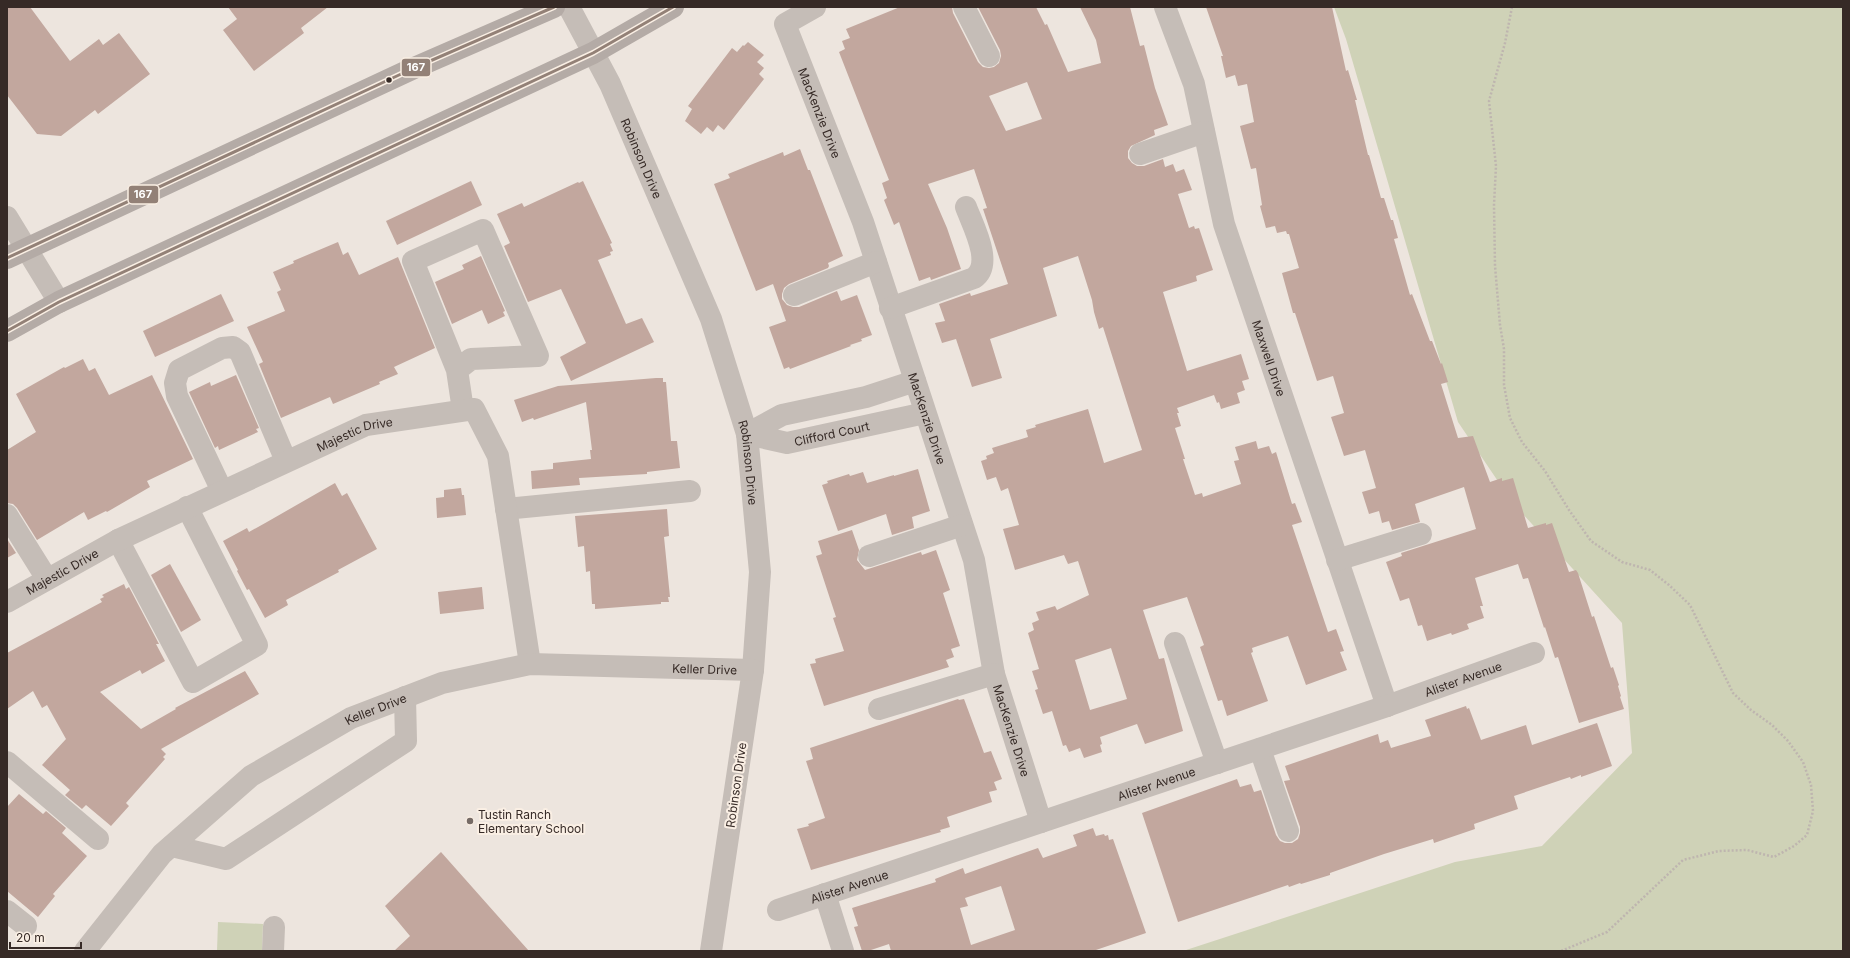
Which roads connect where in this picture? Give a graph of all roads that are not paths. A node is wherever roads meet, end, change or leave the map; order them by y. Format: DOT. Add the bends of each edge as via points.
graph roads {
  1 [pos="554,7"];
  2 [pos="569,7"];
  3 [pos="673,7"];
  4 [pos="815,7"];
  5 [pos="964,7"];
  6 [pos="1165,7"];
  7 [pos="593,52"];
  8 [pos="989,56"];
  9 [pos="1204,132"];
  10 [pos="1140,154"];
  11 [pos="966,207"];
  12 [pos="7,217"];
  13 [pos="16,253"];
  14 [pos="876,262"];
  15 [pos="794,295"];
  16 [pos="59,302"];
  17 [pos="890,308"];
  18 [pos="7,331"];
  19 [pos="457,370"];
  20 [pos="915,381"];
  21 [pos="463,410"];
  22 [pos="925,413"];
  23 [pos="747,434"];
  24 [pos="286,462"];
  25 [pos="222,491"];
  26 [pos="690,491"];
  27 [pos="187,507"];
  28 [pos="506,509"];
  29 [pos="7,515"];
  30 [pos="962,525"];
  31 [pos="1421,534"];
  32 [pos="118,540"];
  33 [pos="869,556"];
  34 [pos="1337,560"];
  35 [pos="48,579"];
  36 [pos="7,602"];
  37 [pos="1175,643"];
  38 [pos="1534,653"];
  39 [pos="530,664"];
  40 [pos="753,670"];
  41 [pos="994,674"];
  42 [pos="405,697"];
  43 [pos="1387,706"];
  44 [pos="879,709"];
  45 [pos="1260,749"];
  46 [pos="7,762"];
  47 [pos="1217,763"];
  48 [pos="1041,822"];
  49 [pos="1288,831"];
  50 [pos="98,839"];
  51 [pos="172,846"];
  52 [pos="824,894"];
  53 [pos="778,910"];
  54 [pos="7,911"];
  55 [pos="26,926"];
  56 [pos="274,927"];
  57 [pos="85,951"];
  58 [pos="273,951"];
  59 [pos="711,951"];
  60 [pos="843,951"];
  1 -- 13 [label="main road" via="414,68"];
  2 -- 7 [label="street, Robinson Drive"];
  3 -- 7 [label="main road"];
  4 -- 14 [label="street, MacKenzie Drive" via="785,24 863,222"];
  5 -- 8 [label="street"];
  6 -- 9 [label="street, Maxwell Drive" via="1194,84"];
  7 -- 16 [label="main road"];
  7 -- 23 [label="street, Robinson Drive" via="610,84 711,319"];
  9 -- 10 [label="street"];
  9 -- 34 [label="street, Maxwell Drive" via="1224,224"];
  11 -- 17 [label="street" via="981,246 983,268 980,274"];
  12 -- 13 [label="street"];
  13 -- 16 [label="street"];
  14 -- 15 [label="street"];
  14 -- 17 [label="street, MacKenzie Drive"];
  16 -- 18 [label="main road"];
  17 -- 20 [label="street, MacKenzie Drive"];
  19 -- 19 [label="street" via="413,261 483,230 538,356 471,359"];
  19 -- 21 [label="street"];
  20 -- 22 [label="street, MacKenzie Drive"];
  20 -- 23 [label="street" via="866,396 782,415"];
  21 -- 24 [label="street, Majestic Drive" via="366,425"];
  21 -- 28 [label="street" via="474,409 498,456"];
  22 -- 23 [label="street, Clifford Court" via="787,443"];
  22 -- 30 [label="street, MacKenzie Drive"];
  23 -- 40 [label="street, Robinson Drive" via="760,572"];
  24 -- 25 [label="street, Majestic Drive"];
  24 -- 25 [label="street" via="240,352 233,348 222,348 179,370 175,383 177,396"];
  25 -- 27 [label="street, Majestic Drive"];
  26 -- 28 [label="street"];
  27 -- 32 [label="street, Majestic Drive"];
  27 -- 32 [label="street" via="257,645 193,682"];
  28 -- 39 [label="street"];
  29 -- 35 [label="street"];
  30 -- 33 [label="street"];
  30 -- 41 [label="street, MacKenzie Drive" via="974,560"];
  31 -- 34 [label="street"];
  32 -- 35 [label="street, Majestic Drive"];
  34 -- 43 [label="street, Maxwell Drive"];
  35 -- 36 [label="street, Majestic Drive"];
  37 -- 47 [label="street"];
  38 -- 43 [label="street, Alister Avenue"];
  39 -- 40 [label="street, Keller Drive"];
  39 -- 42 [label="street, Keller Drive" via="442,683"];
  40 -- 59 [label="street, Robinson Drive"];
  41 -- 44 [label="street"];
  41 -- 48 [label="street, MacKenzie Drive"];
  42 -- 51 [label="street, Keller Drive" via="351,718 251,776"];
  42 -- 51 [label="street" via="406,741 226,859"];
  43 -- 45 [label="street, Alister Avenue"];
  45 -- 47 [label="street, Alister Avenue"];
  45 -- 49 [label="street"];
  46 -- 50 [label="street"];
  47 -- 48 [label="street, Alister Avenue"];
  48 -- 52 [label="street, Alister Avenue"];
  51 -- 57 [label="street, Keller Drive" via="162,854"];
  52 -- 53 [label="street, Alister Avenue"];
  52 -- 60 [label="street"];
  54 -- 55 [label="street"];
  56 -- 58 [label="street"];
}
